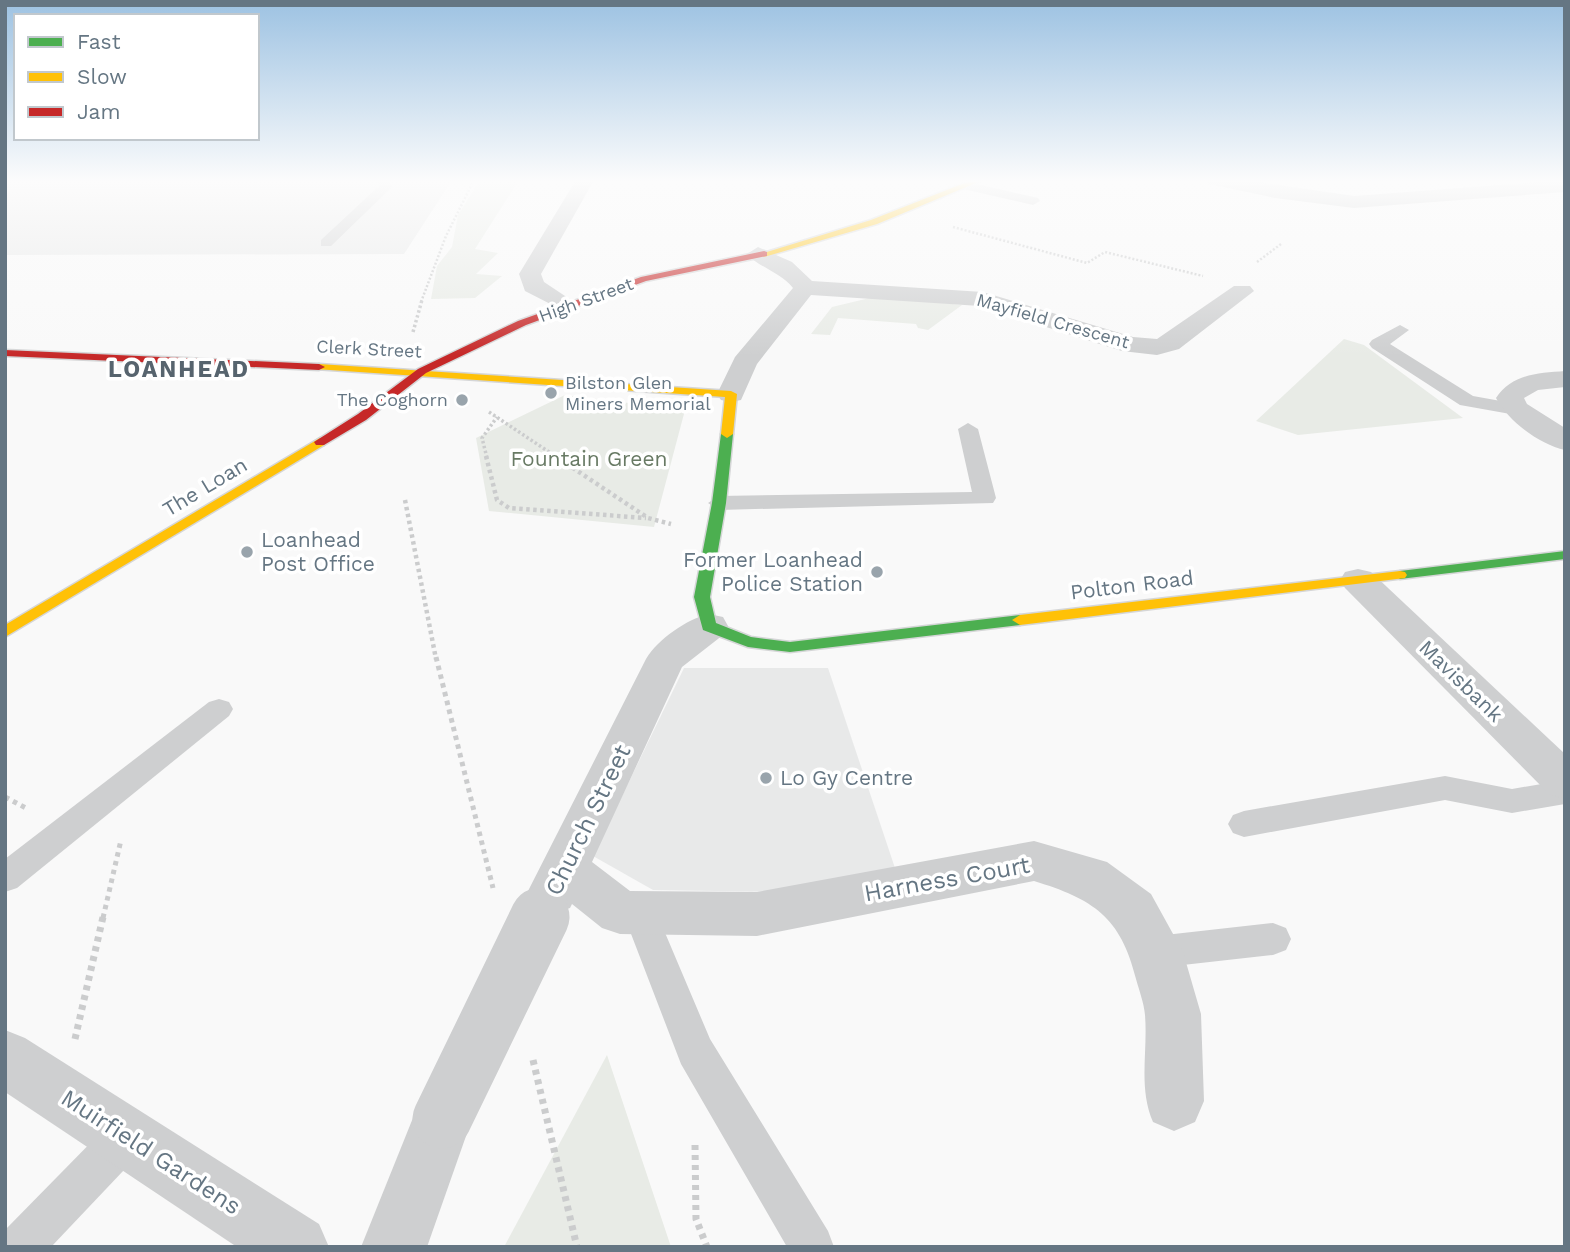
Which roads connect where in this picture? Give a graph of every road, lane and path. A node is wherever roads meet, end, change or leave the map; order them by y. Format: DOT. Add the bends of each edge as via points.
graph roads {
  1 [pos="331,238"];
  2 [pos="443,238"];
  3 [pos="551,238"];
  4 [pos="831,238"];
  5 [pos="998,238"];
  6 [pos="326,243"];
  7 [pos="758,254"];
  8 [pos="1206,276"];
  9 [pos="805,288"];
  10 [pos="1242,291"];
  11 [pos="568,306"];
  12 [pos="1401,330"];
  13 [pos="413,332"];
  14 [pos="5,353"];
  15 [pos="422,371"];
  16 [pos="1565,379"];
  17 [pos="731,394"];
  18 [pos="1516,409"];
  19 [pos="498,418"];
  20 [pos="968,429"];
  21 [pos="1565,441"];
  22 [pos="405,500"];
  23 [pos="719,503"];
  24 [pos="648,518"];
  25 [pos="713,534"];
  26 [pos="1565,555"];
  27 [pos="1358,580"];
  28 [pos="709,626"];
  29 [pos="5,632"];
  30 [pos="219,709"];
  31 [pos="136,774"];
  32 [pos="1565,782"];
  33 [pos="1565,792"];
  34 [pos="1244,824"];
  35 [pos="5,877"];
  36 [pos="535,892"];
  37 [pos="640,913"];
  38 [pos="1273,939"];
  39 [pos="1156,953"];
  40 [pos="532,1057"];
  41 [pos="5,1058"];
  42 [pos="62,1095"];
  43 [pos="1174,1101"];
  44 [pos="127,1136"];
  45 [pos="20,1247"];
  46 [pos="296,1247"];
  47 [pos="394,1247"];
  48 [pos="577,1247"];
  49 [pos="812,1247"];
  1 -- 6 [label="lane"];
  2 -- 13 [label="path" via="425,283"];
  3 -- 11 [label="street" via="530,274 533,286"];
  4 -- 7 [label="main road, High Street"];
  5 -- 8 [label="path" via="1087,263 1105,252"];
  7 -- 9 [label="street" via="779,262"];
  7 -- 11 [label="main road, High Street" via="644,279"];
  9 -- 10 [label="street, Mayfield Crescent" via="983,299 1131,345 1157,347 1170,344"];
  9 -- 17 [label="street" via="744,363"];
  11 -- 15 [label="main road, High Street"];
  12 -- 18 [label="lane" via="1378,344 1466,401"];
  14 -- 15 [label="main road, Clerk Street"];
  15 -- 17 [label="main road, Clerk Street"];
  15 -- 19 [label="path"];
  15 -- 29 [label="main road, The Loan" via="362,417"];
  16 -- 18 [label="street" via="1516,389 1510,398"];
  17 -- 23 [label="main road"];
  18 -- 21 [label="street"];
  19 -- 24 [label="path"];
  19 -- 24 [label="path" via="482,438 497,500 509,508"];
  20 -- 23 [label="lane" via="985,498"];
  22 -- 36 [label="path" via="436,658"];
  23 -- 25 [label="main road"];
  24 -- 25 [label="path"];
  25 -- 28 [label="main road" via="702,597"];
  26 -- 27 [label="main road, Polton Road"];
  27 -- 28 [label="main road, Polton Road" via="790,648 747,644"];
  27 -- 32 [label="street, Mavisbank"];
  28 -- 36 [label="street, Church Street" via="666,659"];
  30 -- 31 [label="lane"];
  31 -- 35 [label="lane"];
  31 -- 42 [label="path"];
  33 -- 34 [label="lane" via="1512,801 1445,788"];
  36 -- 37 [label="street, Harness Court"];
  36 -- 47 [label="street, Church Street, bridge"];
  37 -- 39 [label="street, Harness Court" via="757,914 1034,861 1088,877 1133,909"];
  37 -- 49 [label="lane" via="695,1051"];
  38 -- 39 [label="lane"];
  39 -- 43 [label="street, Harness Court" via="1173,1014"];
  40 -- 48 [label="path"];
  41 -- 42 [label="street, Muirfield Gardens"];
  42 -- 44 [label="street, Muirfield Gardens"];
  44 -- 45 [label="lane"];
  44 -- 46 [label="street, Muirfield Gardens"];
}
